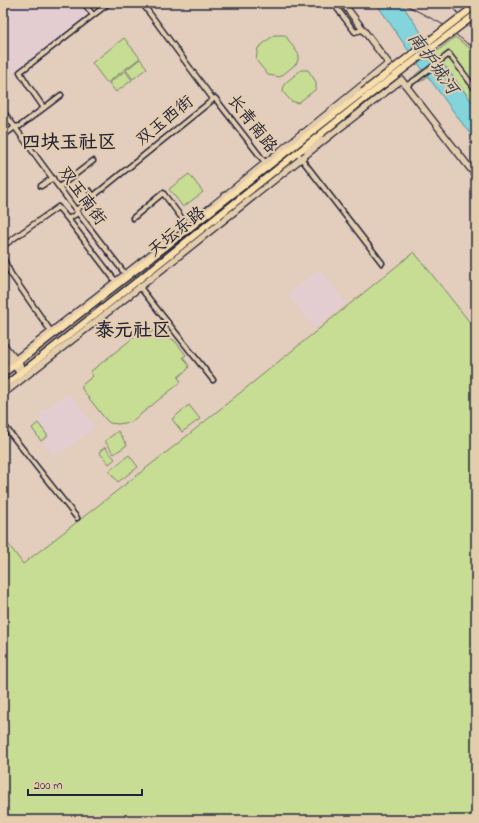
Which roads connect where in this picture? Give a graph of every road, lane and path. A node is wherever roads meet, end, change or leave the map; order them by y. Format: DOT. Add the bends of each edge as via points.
graph roads {
  1 [pos="85,3"];
  2 [pos="109,3"];
  3 [pos="142,3"];
  4 [pos="333,3"];
  5 [pos="343,3"];
  6 [pos="476,5"];
  7 [pos="476,10"];
  8 [pos="476,14"];
  9 [pos="93,15"];
  10 [pos="362,30"];
  11 [pos="388,64"];
  12 [pos="394,72"];
  13 [pos="376,73"];
  14 [pos="401,80"];
  15 [pos="406,86"];
  16 [pos="389,90"];
  17 [pos="476,90"];
  18 [pos="61,95"];
  19 [pos="365,95"];
  20 [pos="214,99"];
  21 [pos="44,108"];
  22 [pos="3,111"];
  23 [pos="15,127"];
  24 [pos="302,133"];
  25 [pos="3,136"];
  26 [pos="327,138"];
  27 [pos="287,151"];
  28 [pos="297,153"];
  29 [pos="302,159"];
  30 [pos="93,161"];
  31 [pos="267,165"];
  32 [pos="476,176"];
  33 [pos="53,178"];
  34 [pos="41,186"];
  35 [pos="59,187"];
  36 [pos="90,191"];
  37 [pos="93,196"];
  38 [pos="77,211"];
  39 [pos="132,218"];
  40 [pos="68,220"];
  41 [pos="189,227"];
  42 [pos="3,246"];
  43 [pos="3,258"];
  44 [pos="382,263"];
  45 [pos="126,275"];
  46 [pos="117,282"];
  47 [pos="138,285"];
  48 [pos="52,332"];
  49 [pos="3,344"];
  50 [pos="3,352"];
  51 [pos="14,362"];
  52 [pos="3,369"];
  53 [pos="22,372"];
  54 [pos="3,374"];
  55 [pos="213,380"];
  56 [pos="3,387"];
  57 [pos="3,394"];
  58 [pos="3,424"];
  59 [pos="77,518"];
  1 -- 9 [label="street"];
  2 -- 9 [label="street"];
  3 -- 20 [label="street, 长青南路"];
  4 -- 10 [label="street" via="355,32"];
  5 -- 10 [label="street"];
  6 -- 19 [label="main road, bridge"];
  7 -- 12 [label="street"];
  8 -- 19 [label="main road, bridge"];
  9 -- 21 [label="street" via="20,72"];
  10 -- 11 [label="street"];
  11 -- 12 [label="street"];
  11 -- 13 [label="street"];
  12 -- 14 [label="street"];
  13 -- 16 [label="street"];
  13 -- 24 [label="street"];
  14 -- 15 [label="street"];
  14 -- 16 [label="street"];
  15 -- 17 [label="street" via="449,54"];
  15 -- 32 [label="street"];
  16 -- 26 [label="street"];
  18 -- 21 [label="street"];
  19 -- 27 [label="main road, 天坛东路"];
  19 -- 28 [label="main road, 天坛东路"];
  20 -- 31 [label="street, 长青南路"];
  20 -- 37 [label="street, 双玉西街"];
  21 -- 23 [label="street"];
  22 -- 23 [label="street, 双玉南街"];
  23 -- 25 [label="street"];
  23 -- 33 [label="street, 双玉南街"];
  24 -- 27 [label="street"];
  24 -- 31 [label="street"];
  26 -- 28 [label="street"];
  26 -- 29 [label="street"];
  27 -- 31 [label="main road, 天坛东路"];
  28 -- 29 [label="street"];
  28 -- 47 [label="main road, 天坛东路"];
  29 -- 44 [label="street"];
  29 -- 47 [label="street"];
  30 -- 35 [label="street"];
  31 -- 41 [label="main road, 天坛东路"];
  33 -- 34 [label="street"];
  33 -- 35 [label="street, 双玉南街"];
  35 -- 38 [label="street, 双玉南街"];
  36 -- 37 [label="street"];
  37 -- 38 [label="street, 双玉西街"];
  38 -- 40 [label="street, 双玉西街"];
  38 -- 45 [label="street, 双玉南街"];
  39 -- 41 [label="street" via="163,193"];
  40 -- 42 [label="street" via="58,207"];
  40 -- 46 [label="street"];
  41 -- 45 [label="main road, 天坛东路"];
  43 -- 48 [label="street" via="11,274"];
  45 -- 46 [label="main road, 天坛东路"];
  46 -- 48 [label="main road, 天坛东路"];
  47 -- 53 [label="main road, 天坛东路"];
  47 -- 55 [label="street"];
  47 -- 57 [label="street"];
  48 -- 51 [label="main road, 天坛东路"];
  49 -- 51 [label="street"];
  50 -- 51 [label="street"];
  51 -- 52 [label="street"];
  51 -- 53 [label="street"];
  51 -- 54 [label="main road, 天坛东路"];
  53 -- 56 [label="main road, 天坛东路"];
  58 -- 59 [label="street"];
}
